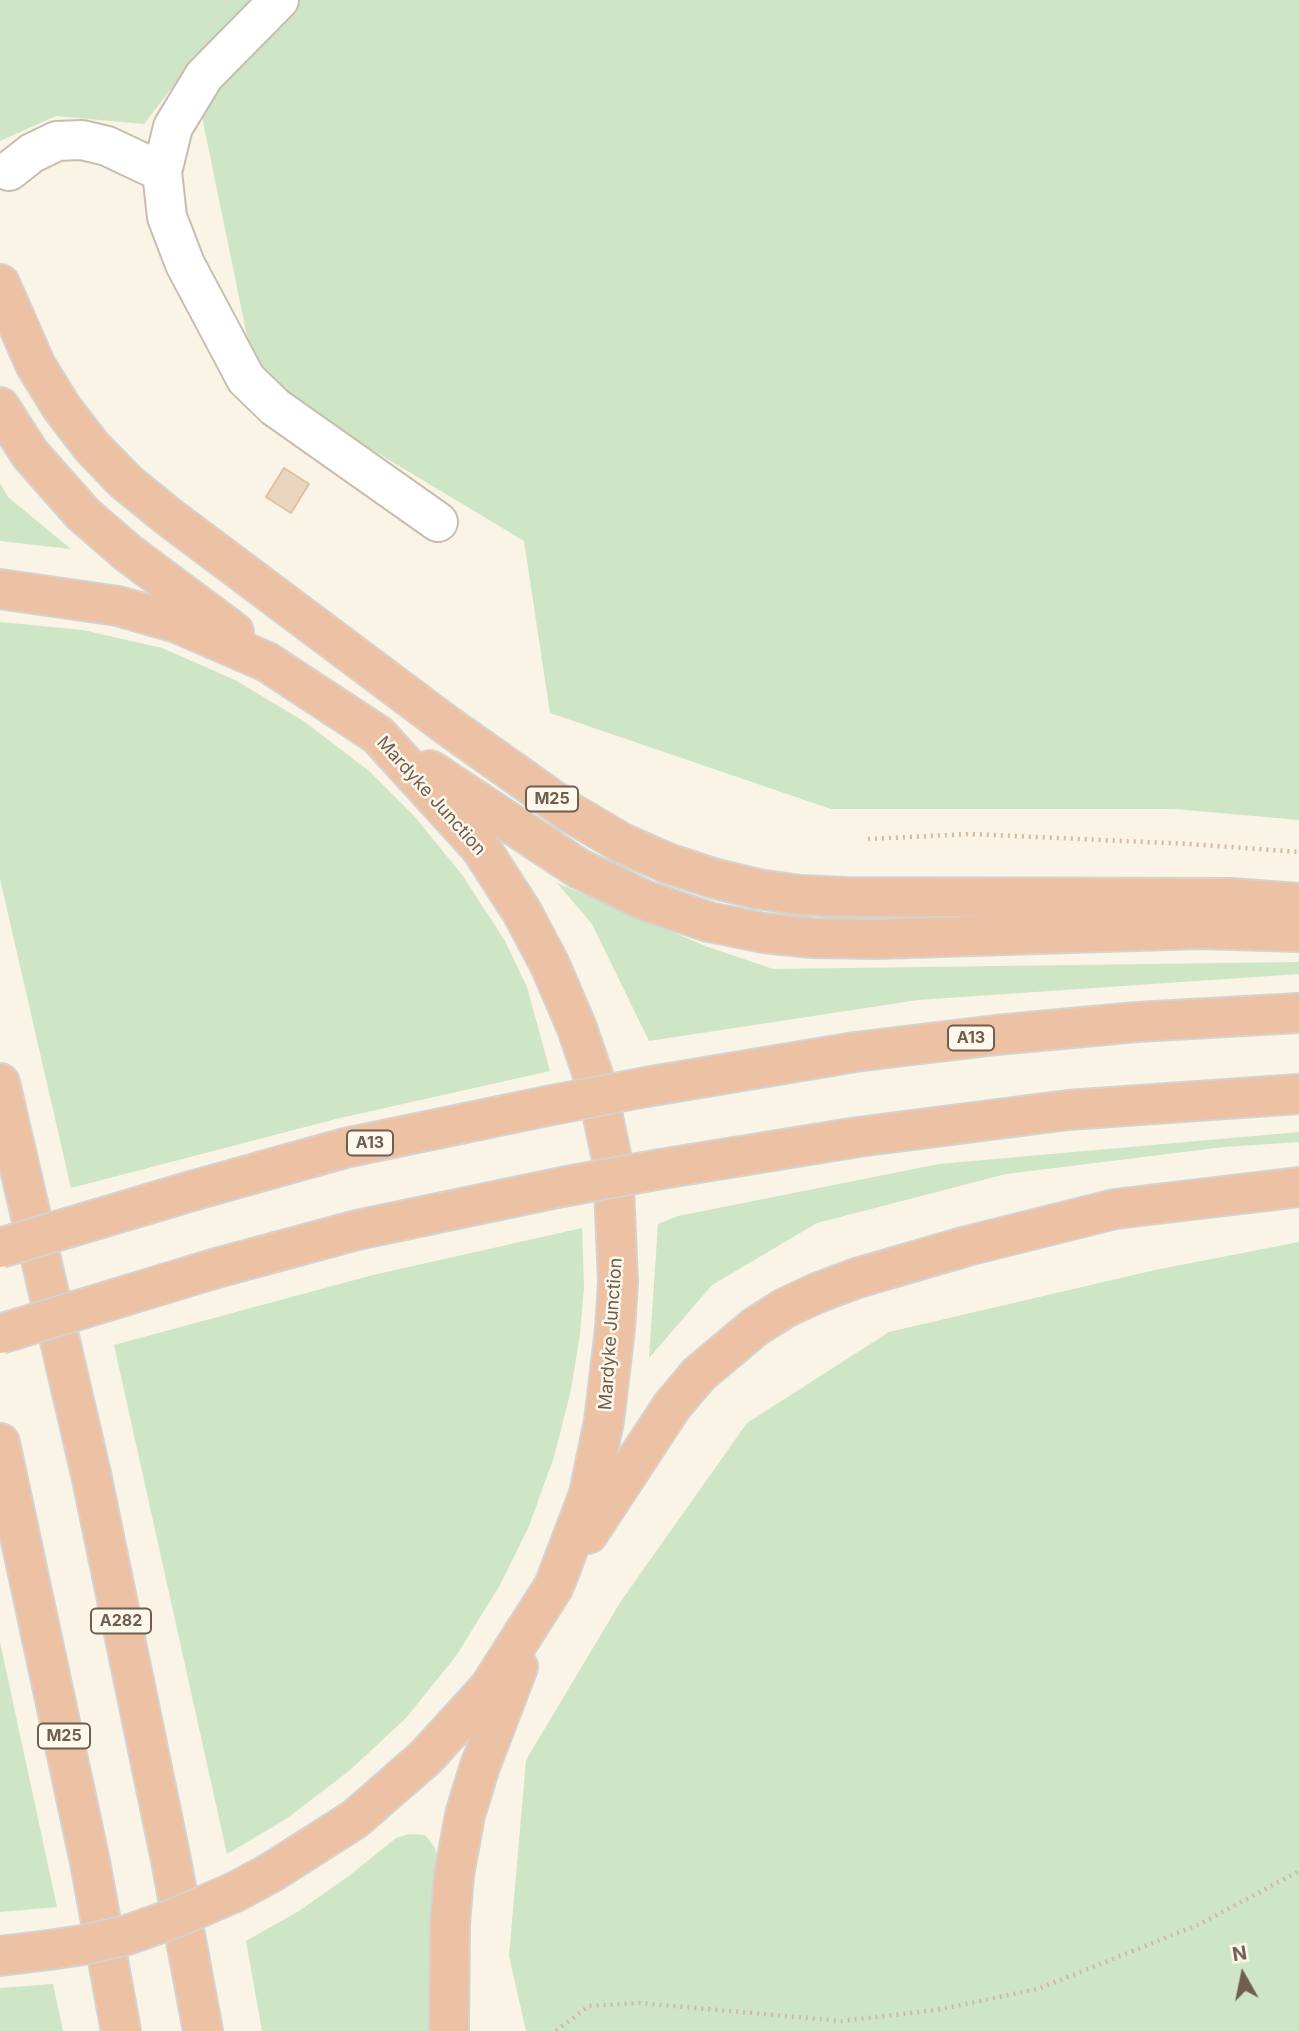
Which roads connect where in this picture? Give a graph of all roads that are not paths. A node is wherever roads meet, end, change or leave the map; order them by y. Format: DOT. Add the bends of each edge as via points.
graph roads {
  1 [pos="279,0"];
  2 [pos="9,171"];
  3 [pos="162,172"];
  4 [pos="0,284"];
  5 [pos="0,407"];
  6 [pos="438,522"];
  7 [pos="0,589"];
  8 [pos="320,695"];
  9 [pos="378,735"];
  10 [pos="1299,903"];
  11 [pos="1299,932"];
  12 [pos="1299,1013"];
  13 [pos="0,1083"];
  14 [pos="1299,1094"];
  15 [pos="1299,1187"];
  16 [pos="0,1248"];
  17 [pos="0,1334"];
  18 [pos="0,1443"];
  19 [pos="548,1598"];
  20 [pos="0,1956"];
  21 [pos="121,2031"];
  22 [pos="203,2031"];
  23 [pos="449,2031"];
  1 -- 3 [label="lane" via="204,76 173,127"];
  2 -- 3 [label="lane" via="57,141 82,140 107,146"];
  3 -- 6 [label="lane" via="167,217 185,264 246,379 275,407"];
  4 -- 10 [label="highway, M25" via="36,366 62,408 127,482 448,726 622,844 716,879 800,895 1231,898"];
  5 -- 8 [label="highway" via="30,454 83,514 128,553"];
  7 -- 8 [label="highway, Mardyke Junction" via="118,606 177,623 267,662"];
  8 -- 9 [label="highway, Mardyke Junction"];
  9 -- 11 [label="highway" via="578,867 644,900 709,922 764,933 851,939 1201,929"];
  9 -- 19 [label="highway, Mardyke Junction" via="480,847 522,912 577,1028 596,1084 613,1164 618,1282 604,1421 589,1494"];
  12 -- 16 [label="highway, A13, bridge" via="996,1035 855,1052 646,1087 345,1148"];
  13 -- 22 [label="highway, A282" via="91,1474"];
  14 -- 17 [label="highway, bridge" via="1068,1110 661,1168 357,1230"];
  15 -- 19 [label="highway" via="1115,1209 857,1278 785,1308 724,1352 672,1406"];
  18 -- 21 [label="highway, M25" via="88,1849"];
  19 -- 20 [label="highway, Mardyke Junction, bridge" via="489,1688 426,1758 355,1819 272,1872 175,1919 83,1945"];
  19 -- 23 [label="highway" via="465,1815 450,1924"];
}
